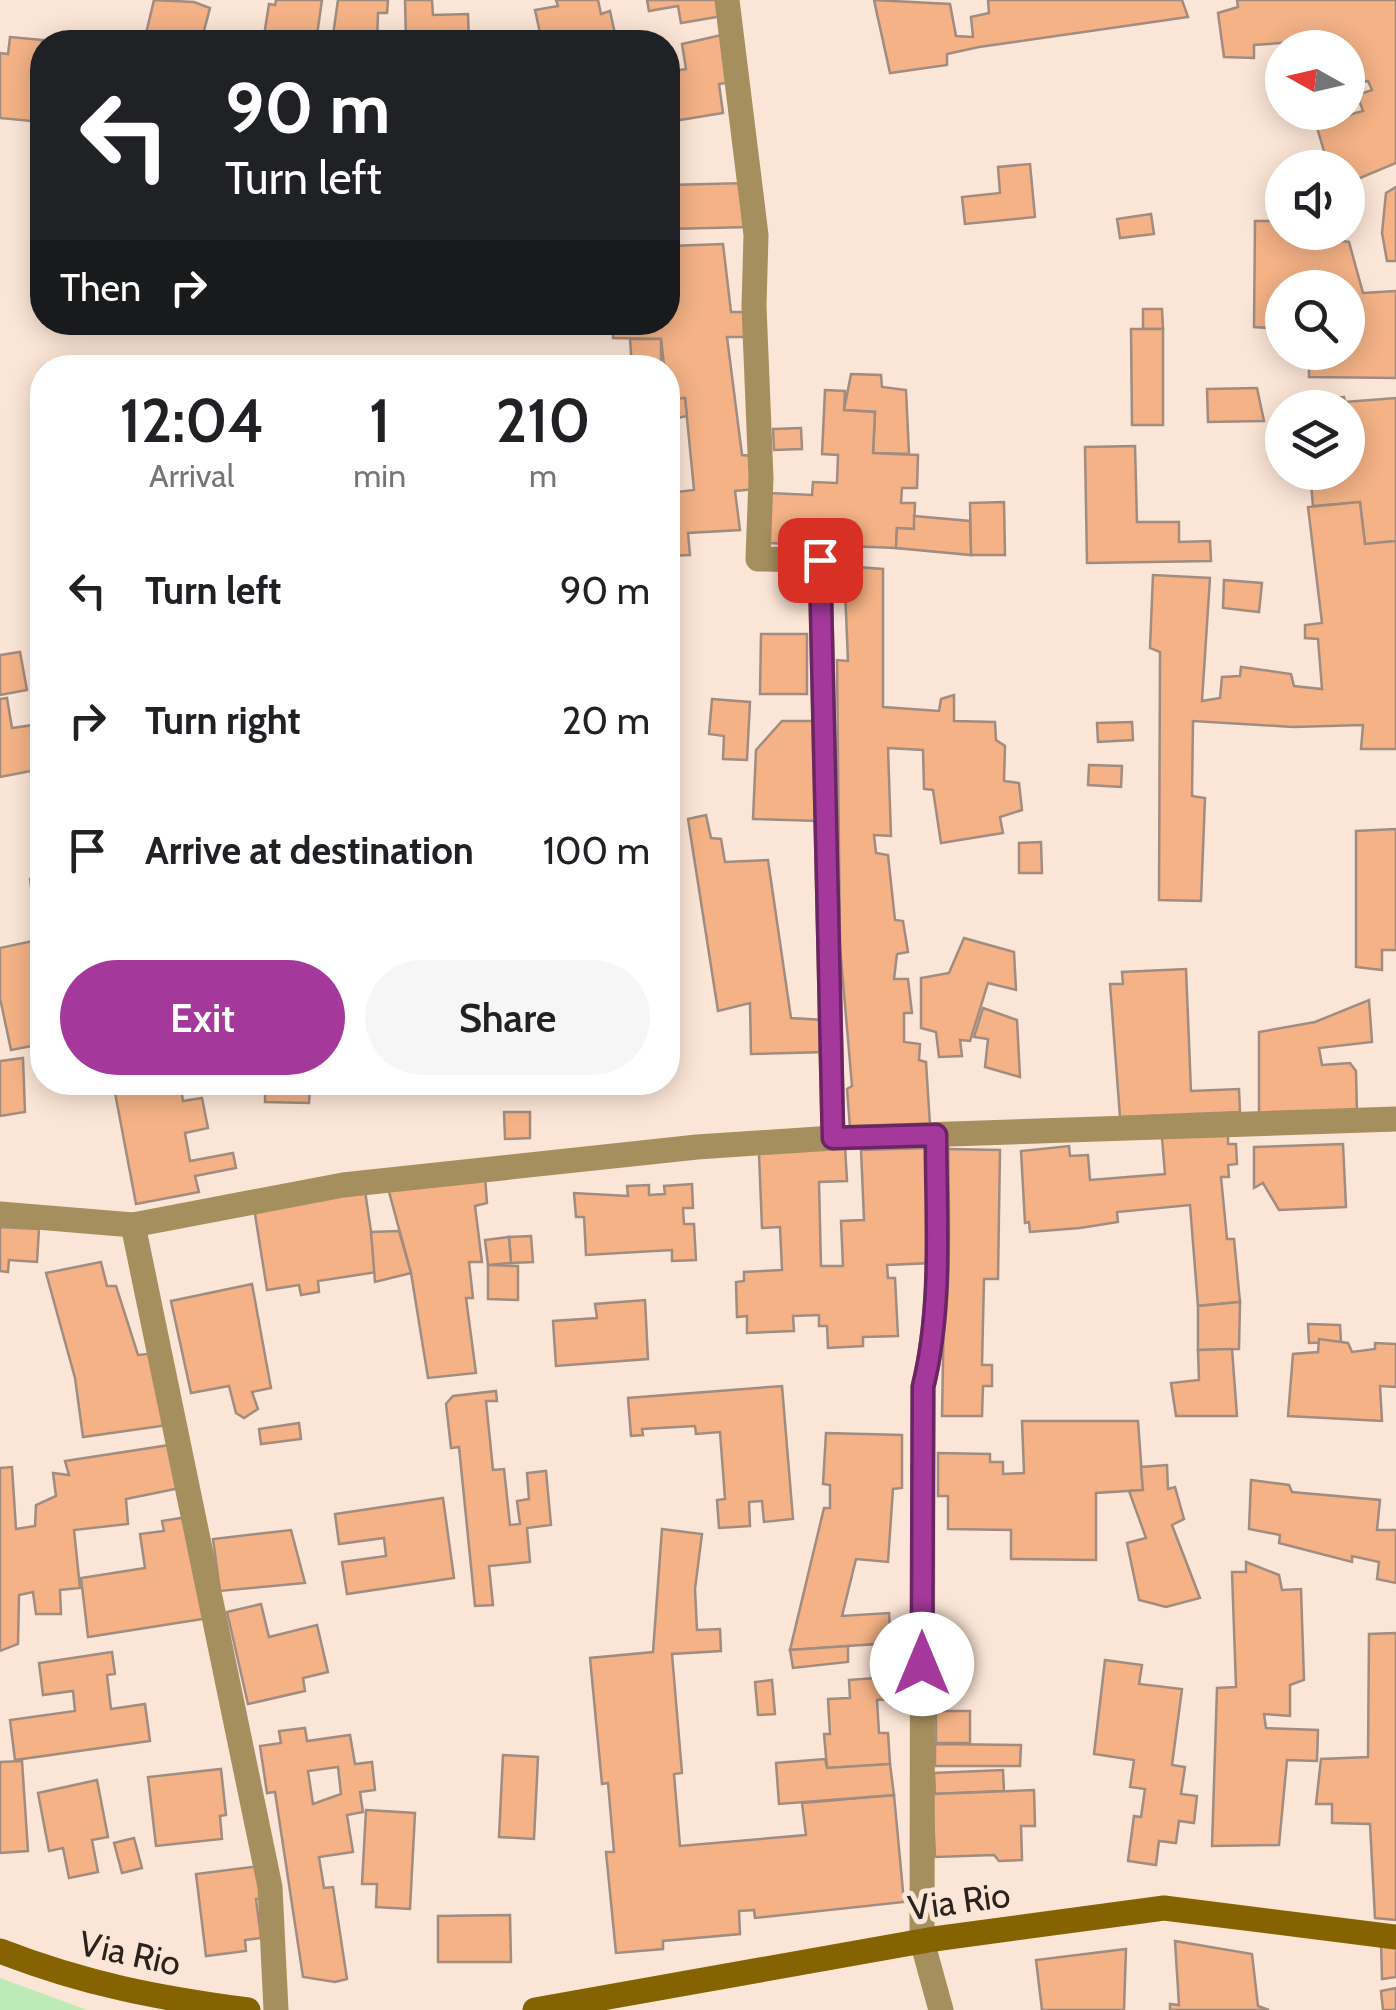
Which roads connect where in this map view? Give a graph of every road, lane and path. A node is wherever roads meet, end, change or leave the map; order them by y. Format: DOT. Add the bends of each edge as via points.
graph roads {
  1 [pos="727,0"];
  2 [pos="1396,1119"];
  3 [pos="936,1135"];
  4 [pos="833,1138"];
  5 [pos="0,1214"];
  6 [pos="134,1225"];
  7 [pos="1396,1936"];
  8 [pos="922,1942"];
  9 [pos="0,1951"];
  10 [pos="248,2010"];
  11 [pos="276,2010"];
  12 [pos="535,2010"];
  13 [pos="941,2010"];
  1 -- 4 [label="street" via="756,235 758,559 820,560"];
  2 -- 3 [label="street"];
  3 -- 4 [label="street"];
  3 -- 8 [label="street" via="936,1272 923,1387"];
  4 -- 6 [label="street" via="342,1184"];
  5 -- 6 [label="street"];
  6 -- 11 [label="street" via="270,1887"];
  7 -- 8 [label="street, Via Rio" via="1164,1908"];
  8 -- 12 [label="street, Via Rio"];
  8 -- 13 [label="street"];
  9 -- 10 [label="street, Via Rio" via="67,1978 139,1996"];
}
